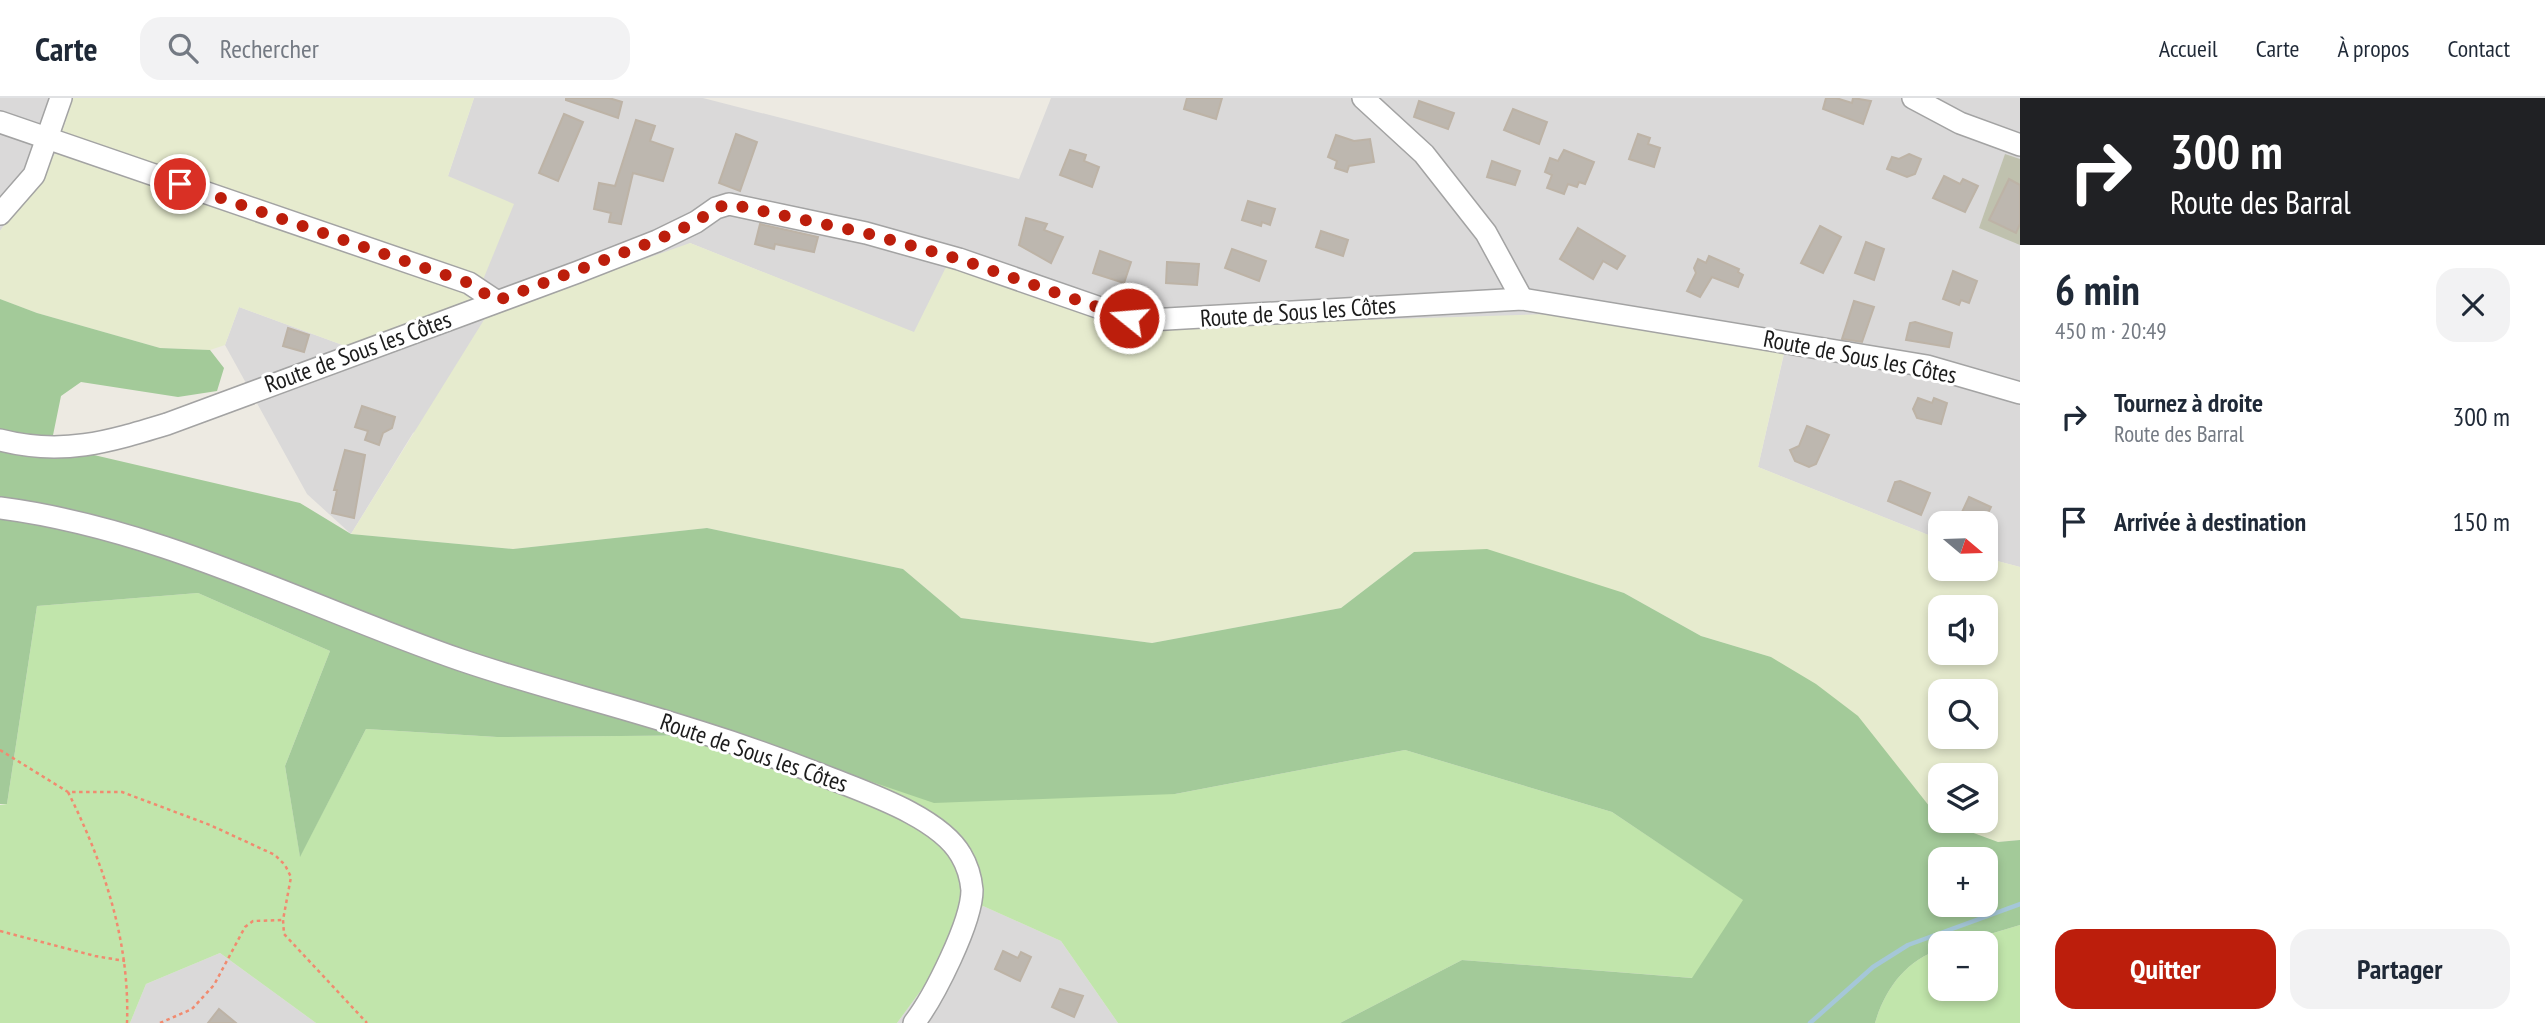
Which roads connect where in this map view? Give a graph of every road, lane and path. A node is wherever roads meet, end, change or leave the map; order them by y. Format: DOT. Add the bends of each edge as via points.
graph roads {
  1 [pos="61,98"];
  2 [pos="1363,98"];
  3 [pos="1913,98"];
  4 [pos="0,122"];
  5 [pos="49,138"];
  6 [pos="2020,145"];
  7 [pos="0,214"];
  8 [pos="1522,299"];
  9 [pos="496,301"];
  10 [pos="2020,393"];
  11 [pos="0,440"];
  12 [pos="0,508"];
  13 [pos="0,750"];
  14 [pos="68,792"];
  15 [pos="283,920"];
  16 [pos="0,931"];
  17 [pos="125,961"];
  18 [pos="127,1023"];
  19 [pos="160,1023"];
  20 [pos="367,1023"];
  21 [pos="914,1023"];
  1 -- 5 [label="street"];
  2 -- 8 [label="street" via="1424,153 1486,233"];
  3 -- 6 [label="street" via="1960,124"];
  4 -- 5 [label="street"];
  5 -- 7 [label="street" via="34,175"];
  5 -- 9 [label="street" via="469,283"];
  8 -- 9 [label="street, Route de Sous les Côtes" via="1169,320 1129,318 959,259 866,233 729,204 657,240"];
  8 -- 10 [label="street, Route de Sous les Côtes" via="1927,366"];
  9 -- 11 [label="street, Route de Sous les Côtes" via="167,424 107,442 65,449"];
  12 -- 21 [label="street, Route de Sous les Côtes" via="51,515 166,547 506,675 784,760 909,813 961,854 972,891 944,975"];
  13 -- 14 [label="path"];
  14 -- 15 [label="path" via="122,792 275,855 291,877"];
  14 -- 17 [label="path" via="102,871"];
  15 -- 19 [label="path" via="253,920 214,985 192,1009"];
  15 -- 20 [label="path" via="284,934"];
  16 -- 17 [label="path"];
  17 -- 18 [label="path"];
}
